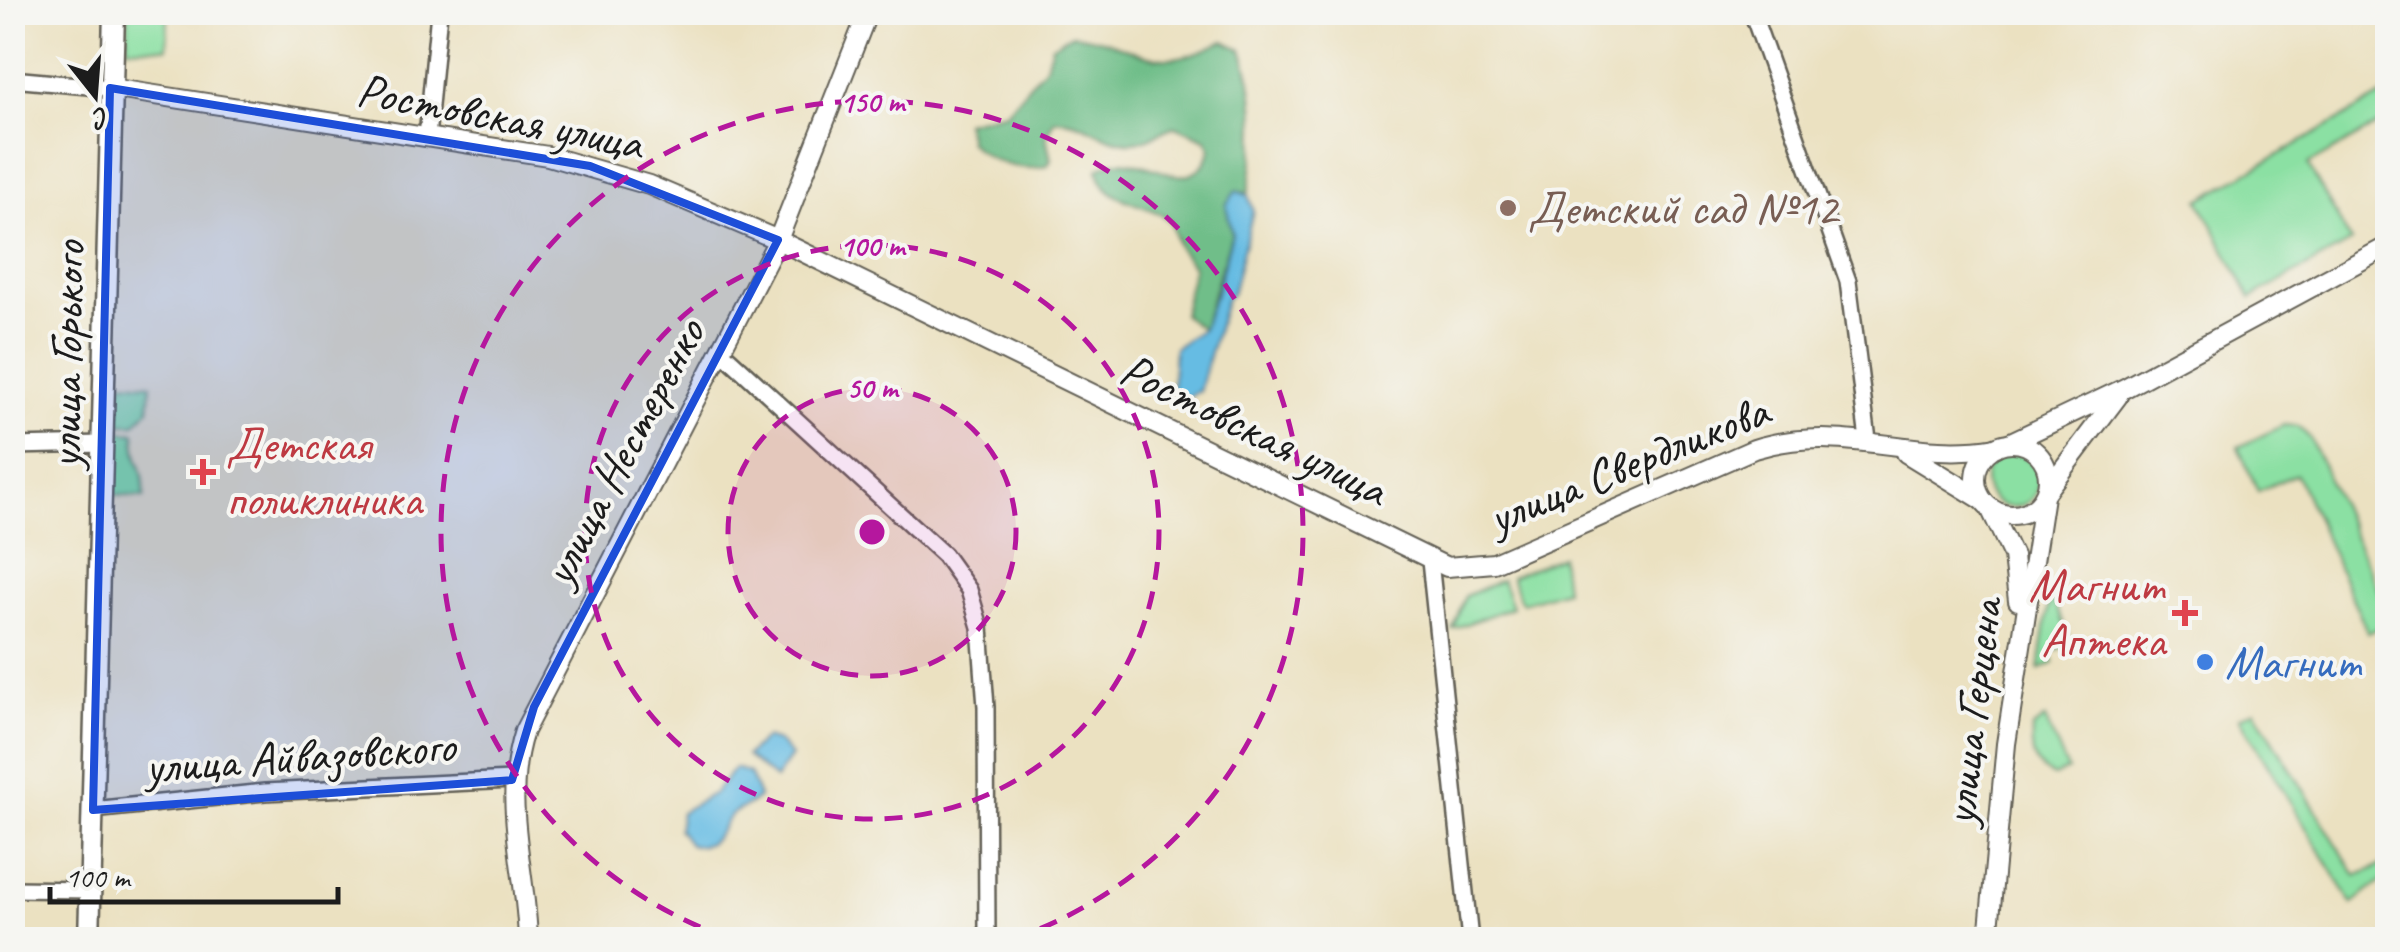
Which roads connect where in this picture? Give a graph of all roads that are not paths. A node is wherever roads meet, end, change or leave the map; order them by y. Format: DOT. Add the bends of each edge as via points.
graph roads {
  1 [pos="114,12"];
  2 [pos="438,12"];
  3 [pos="868,12"];
  4 [pos="1752,12"];
  5 [pos="12,79"];
  6 [pos="110,88"];
  7 [pos="427,137"];
  8 [pos="778,240"];
  9 [pos="2388,246"];
  10 [pos="720,351"];
  11 [pos="2125,388"];
  12 [pos="1878,442"];
  13 [pos="104,444"];
  14 [pos="2002,445"];
  15 [pos="12,446"];
  16 [pos="2046,493"];
  17 [pos="1987,504"];
  18 [pos="1430,560"];
  19 [pos="2020,632"];
  20 [pos="512,780"];
  21 [pos="93,810"];
  22 [pos="12,888"];
  23 [pos="91,890"];
  24 [pos="90,940"];
  25 [pos="528,940"];
  26 [pos="987,940"];
  27 [pos="1470,940"];
  28 [pos="1988,940"];
  1 -- 6 [label="main road, улица Горького"];
  2 -- 7 [label="street"];
  3 -- 8 [label="street, улица Нестеренко"];
  4 -- 12 [label="street" via="1848,281"];
  5 -- 6 [label="street, Ростовская улица"];
  6 -- 7 [label="street, Ростовская улица"];
  6 -- 13 [label="main road, улица Горького"];
  7 -- 8 [label="street, Ростовская улица" via="623,176"];
  8 -- 10 [label="street, улица Нестеренко"];
  8 -- 18 [label="street, Ростовская улица"];
  9 -- 11 [label="street, улица Свердликова"];
  10 -- 20 [label="street, улица Нестеренко" via="534,707"];
  10 -- 26 [label="street" via="944,555 969,590 986,692"];
  11 -- 14 [label="street, улица Свердликова"];
  11 -- 16 [label="street, улица Герцена"];
  12 -- 14 [label="street, улица Свердликова" via="1940,452"];
  12 -- 17 [label="street"];
  12 -- 18 [label="street, улица Свердликова" via="1810,436 1772,444 1494,563 1458,568"];
  13 -- 15 [label="street"];
  13 -- 21 [label="main road, улица Горького"];
  14 -- 16 [label="street" via="2023,445 2040,456"];
  14 -- 17 [label="street" via="1978,468 1976,483"];
  16 -- 17 [label="street" via="2023,514 2002,514"];
  16 -- 19 [label="street, улица Герцена"];
  17 -- 19 [label="street" via="2013,556"];
  18 -- 27 [label="street, улица Свердликова"];
  19 -- 28 [label="street, улица Герцена"];
  20 -- 21 [label="street, улица Айвазовского" via="265,792"];
  20 -- 25 [label="street, улица Нестеренко"];
  21 -- 23 [label="main road, улица Горького"];
  22 -- 23 [label="street"];
  23 -- 24 [label="main road, улица Горького"];
}
